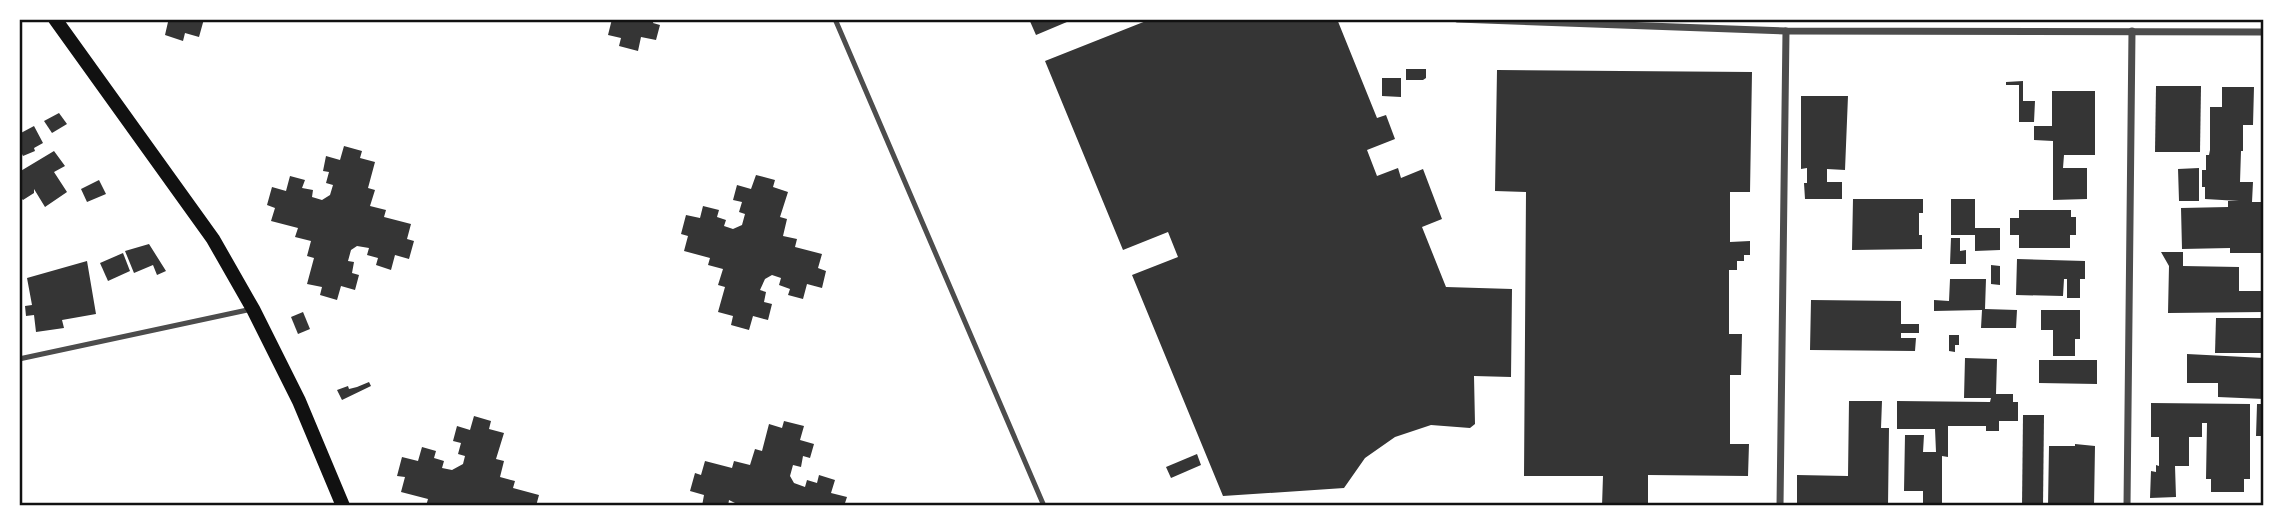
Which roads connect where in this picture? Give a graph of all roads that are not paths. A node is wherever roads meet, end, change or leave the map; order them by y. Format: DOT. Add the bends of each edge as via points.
graph roads {
  1 [pos="55,19"];
  2 [pos="835,19"];
  3 [pos="1457,19"];
  4 [pos="1786,31"];
  5 [pos="2132,31"];
  6 [pos="2264,32"];
  7 [pos="253,309"];
  8 [pos="19,359"];
  9 [pos="343,506"];
  10 [pos="1044,506"];
  11 [pos="1780,506"];
  12 [pos="2127,506"];
  1 -- 7 [label="main road" via="214,239"];
  2 -- 10 [label="lane"];
  3 -- 4 [label="street"];
  4 -- 5 [label="street"];
  4 -- 11 [label="street"];
  5 -- 6 [label="street"];
  5 -- 12 [label="street"];
  7 -- 8 [label="lane"];
  7 -- 9 [label="main road" via="299,401"];
}
